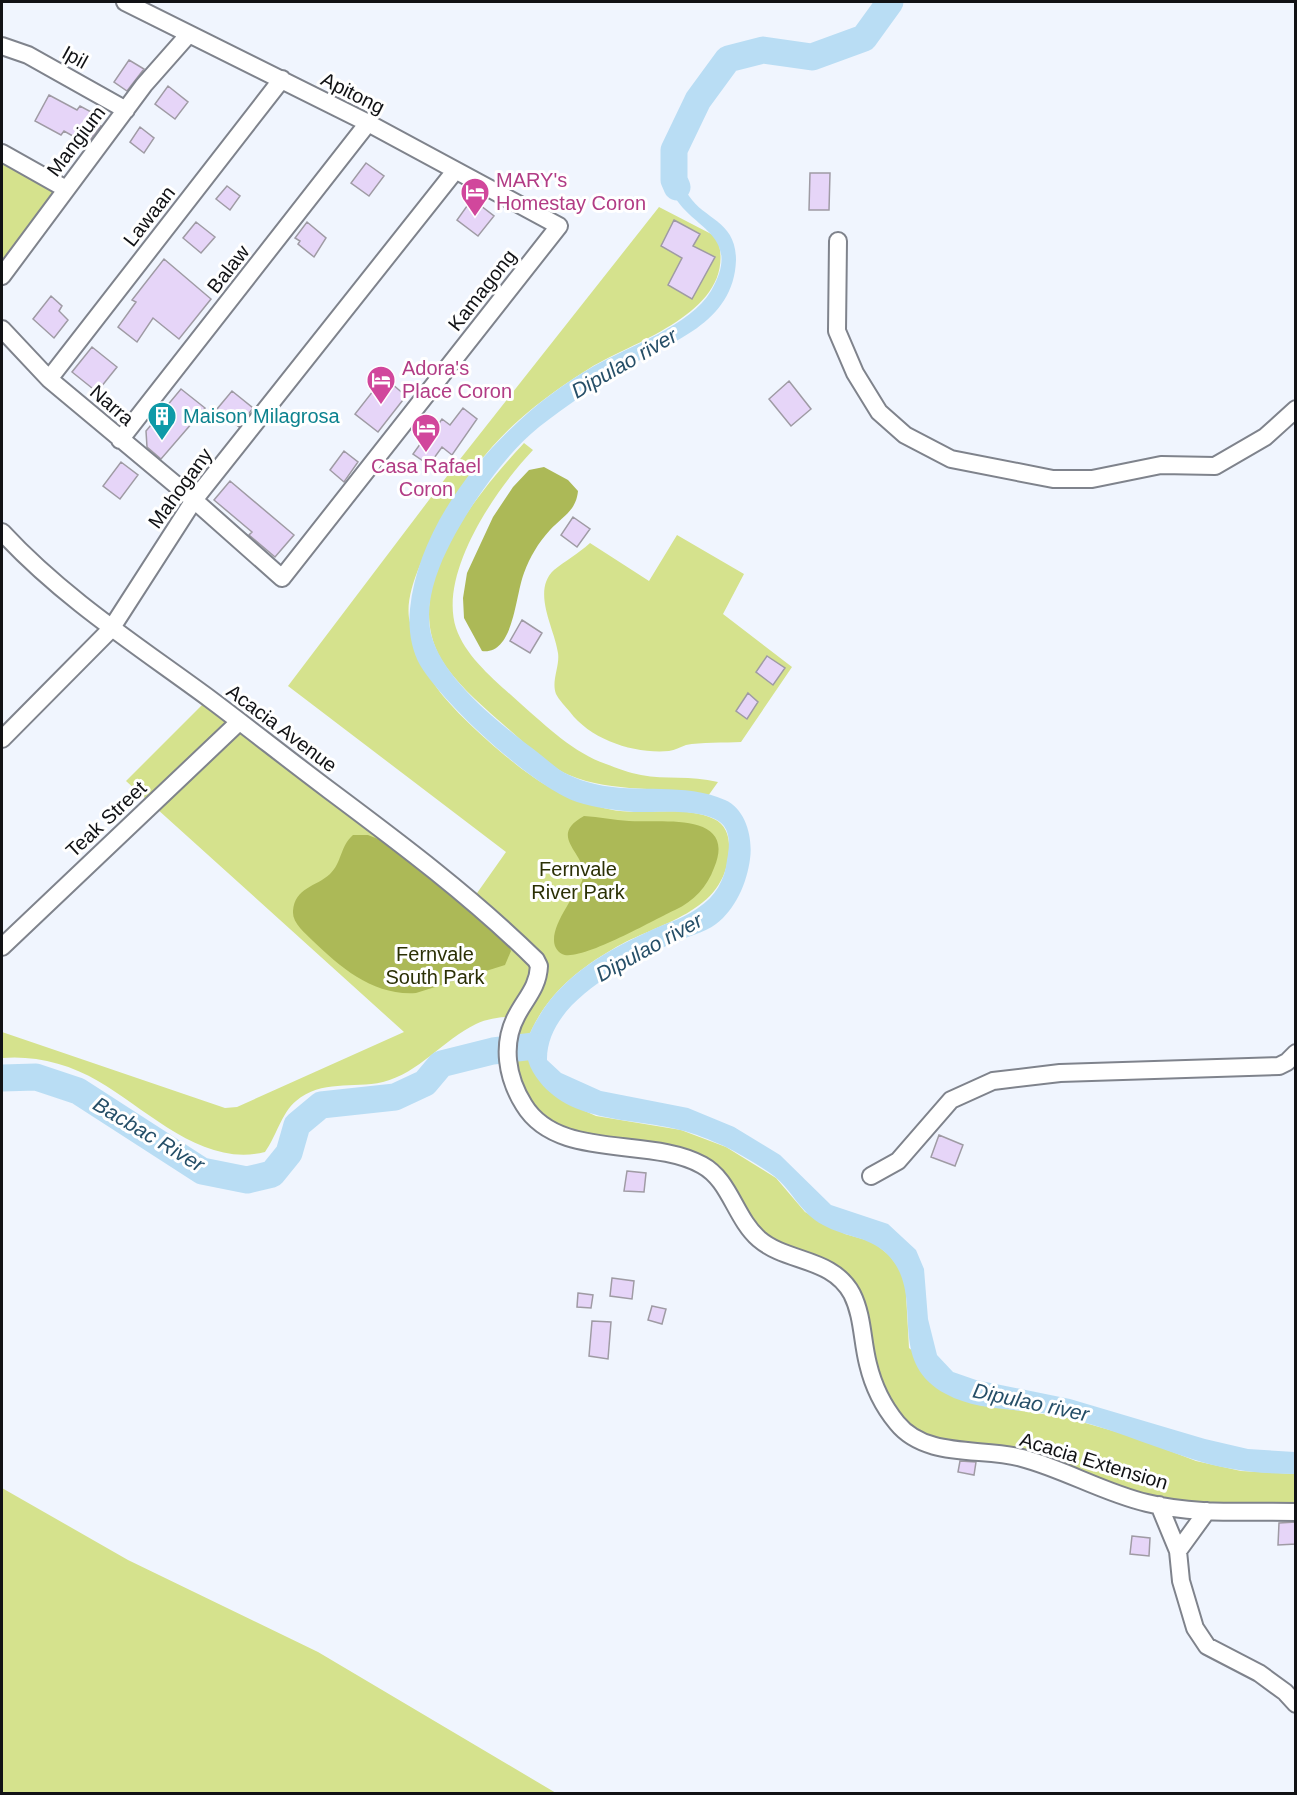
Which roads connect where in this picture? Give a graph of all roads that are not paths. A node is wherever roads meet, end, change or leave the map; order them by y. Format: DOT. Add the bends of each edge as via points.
graph roads {
  1 [pos="126,2"];
  2 [pos="189,34"];
  3 [pos="2,46"];
  4 [pos="282,79"];
  5 [pos="126,110"];
  6 [pos="368,123"];
  7 [pos="2,153"];
  8 [pos="455,171"];
  9 [pos="66,189"];
  10 [pos="559,226"];
  11 [pos="838,241"];
  12 [pos="2,276"];
  13 [pos="2,329"];
  14 [pos="49,379"];
  15 [pos="1296,409"];
  16 [pos="120,440"];
  17 [pos="194,500"];
  18 [pos="2,532"];
  19 [pos="282,578"];
  20 [pos="111,629"];
  21 [pos="239,722"];
  22 [pos="2,739"];
  23 [pos="2,947"];
  24 [pos="536,960"];
  25 [pos="1296,1053"];
  26 [pos="871,1176"];
  27 [pos="1160,1505"];
  28 [pos="1207,1511"];
  29 [pos="1296,1512"];
  30 [pos="1178,1551"];
  31 [pos="1296,1704"];
  1 -- 2 [label="street, Apitong"];
  2 -- 4 [label="street, Apitong"];
  2 -- 5 [label="street, Mangium"];
  3 -- 5 [label="street, Ipil" via="28,55"];
  4 -- 6 [label="street, Apitong"];
  4 -- 14 [label="street, Lawaan"];
  5 -- 9 [label="street, Mangium"];
  6 -- 8 [label="street, Apitong"];
  6 -- 16 [label="street, Balaw"];
  7 -- 9 [label="street"];
  8 -- 10 [label="street, Apitong"];
  8 -- 17 [label="street, Mahogany"];
  9 -- 12 [label="street, Mangium"];
  10 -- 19 [label="street, Kamagong"];
  11 -- 15 [label="street" via="837,331 855,373 879,412 905,435 951,459 1053,479 1092,479 1161,465 1215,466 1265,437"];
  13 -- 14 [label="street, Narra"];
  14 -- 16 [label="street, Narra"];
  16 -- 17 [label="street, Narra"];
  17 -- 19 [label="street, Narra"];
  17 -- 20 [label="street, Mahogany"];
  18 -- 20 [label="street, Acacia Avenue" via="29,562"];
  20 -- 21 [label="street, Acacia Avenue"];
  20 -- 22 [label="street, Mahogany"];
  21 -- 23 [label="street, Teak Street"];
  21 -- 24 [label="street, Acacia Avenue" via="398,842"];
  24 -- 27 [label="street, Acacia Extension" via="538,975 510,1031 507,1065 525,1107 540,1123 580,1141 676,1153 705,1166 759,1239 782,1252 812,1261 837,1276 851,1293 880,1397 899,1426 927,1444 1020,1457"];
  25 -- 26 [label="street" via="1279,1066 1060,1073 993,1081 951,1100 898,1161"];
  27 -- 28 [label="street, Acacia Extension"];
  27 -- 30 [label="street"];
  28 -- 29 [label="street, Acacia Extension"];
  28 -- 30 [label="street"];
  30 -- 31 [label="street" via="1180,1581 1188,1608 1207,1646 1259,1674"];
}
